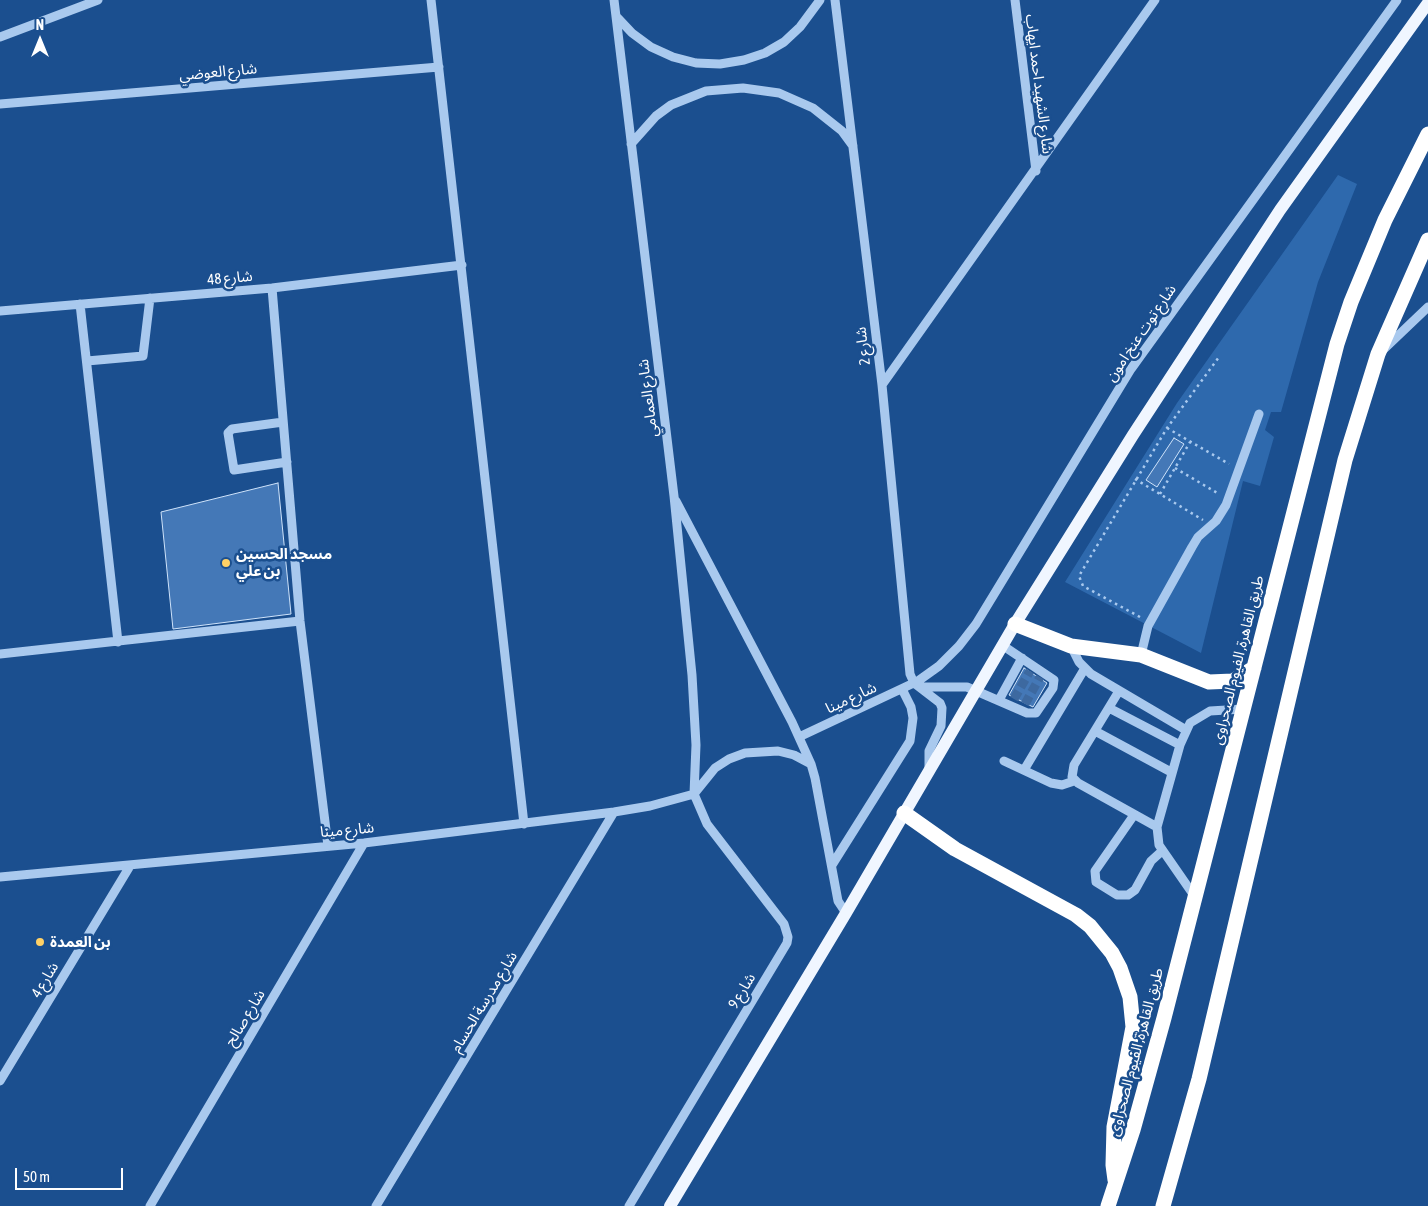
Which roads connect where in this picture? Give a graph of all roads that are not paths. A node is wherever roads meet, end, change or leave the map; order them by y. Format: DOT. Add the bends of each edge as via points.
graph roads {
  1 [pos="98,0"];
  2 [pos="432,0"];
  3 [pos="614,0"];
  4 [pos="820,0"];
  5 [pos="835,0"];
  6 [pos="1015,0"];
  7 [pos="1155,0"];
  8 [pos="1397,0"];
  9 [pos="1428,3"];
  10 [pos="616,15"];
  11 [pos="0,37"];
  12 [pos="439,67"];
  13 [pos="0,104"];
  14 [pos="1428,134"];
  15 [pos="631,144"];
  16 [pos="853,146"];
  17 [pos="1036,170"];
  18 [pos="1428,240"];
  19 [pos="462,266"];
  20 [pos="272,288"];
  21 [pos="150,298"];
  22 [pos="80,304"];
  23 [pos="1428,307"];
  24 [pos="0,311"];
  25 [pos="1378,354"];
  26 [pos="87,361"];
  27 [pos="882,385"];
  28 [pos="1259,414"];
  29 [pos="283,422"];
  30 [pos="286,462"];
  31 [pos="674,496"];
  32 [pos="300,621"];
  33 [pos="1015,624"];
  34 [pos="118,642"];
  35 [pos="1002,645"];
  36 [pos="1071,646"];
  37 [pos="0,654"];
  38 [pos="1141,655"];
  39 [pos="1022,658"];
  40 [pos="1085,668"];
  41 [pos="1254,668"];
  42 [pos="917,685"];
  43 [pos="902,689"];
  44 [pos="976,689"];
  45 [pos="1119,691"];
  46 [pos="999,700"];
  47 [pos="1109,708"];
  48 [pos="1243,709"];
  49 [pos="1095,730"];
  50 [pos="1186,730"];
  51 [pos="799,737"];
  52 [pos="1180,744"];
  53 [pos="1004,761"];
  54 [pos="810,764"];
  55 [pos="929,770"];
  56 [pos="1024,770"];
  57 [pos="1172,772"];
  58 [pos="1074,781"];
  59 [pos="694,794"];
  60 [pos="614,812"];
  61 [pos="904,813"];
  62 [pos="1134,814"];
  63 [pos="524,824"];
  64 [pos="1157,827"];
  65 [pos="364,843"];
  66 [pos="328,846"];
  67 [pos="1162,851"];
  68 [pos="832,865"];
  69 [pos="130,866"];
  70 [pos="0,878"];
  71 [pos="1195,897"];
  72 [pos="846,913"];
  73 [pos="0,1081"];
  74 [pos="1115,1186"];
  75 [pos="150,1206"];
  76 [pos="376,1206"];
  77 [pos="628,1206"];
  78 [pos="670,1206"];
  79 [pos="1108,1206"];
  80 [pos="1163,1206"];
  1 -- 11 [label="street"];
  2 -- 12 [label="street"];
  3 -- 10 [label="street, شارع العمامي"];
  4 -- 10 [label="street" via="784,42 765,53 720,64 696,63 658,51 632,33"];
  5 -- 16 [label="street, شارع 2"];
  6 -- 17 [label="street, شارع الشهيد احمد ايهاب"];
  7 -- 17 [label="street"];
  8 -- 42 [label="street, شارع توت عنخ امون" via="1131,369 976,624 940,666"];
  9 -- 33 [label="main road" via="1280,210 1133,435"];
  10 -- 15 [label="street, شارع العمامي"];
  12 -- 13 [label="street, شارع العوضي"];
  12 -- 19 [label="street"];
  14 -- 41 [label="highway, طريق القاهرة, الفيوم الصحراوى" via="1384,220 1337,344"];
  15 -- 16 [label="street" via="671,105 706,91 742,88 779,93 813,108 842,131"];
  15 -- 31 [label="street, شارع العمامي"];
  16 -- 27 [label="street, شارع 2"];
  17 -- 27 [label="street"];
  18 -- 25 [label="highway"];
  19 -- 20 [label="street, شارع 48"];
  19 -- 63 [label="street"];
  20 -- 21 [label="street, شارع 48"];
  20 -- 29 [label="street"];
  21 -- 22 [label="street, شارع 48"];
  21 -- 26 [label="street" via="142,356"];
  22 -- 24 [label="street, شارع 48"];
  22 -- 26 [label="street"];
  23 -- 25 [label="street"];
  25 -- 80 [label="highway" via="1345,460 1199,1079"];
  26 -- 34 [label="street"];
  27 -- 42 [label="street, شارع 2" via="910,674"];
  28 -- 38 [label="street" via="1223,510 1194,542 1150,623"];
  29 -- 30 [label="street"];
  29 -- 30 [label="street" via="232,429 228,434 234,470"];
  30 -- 32 [label="street"];
  31 -- 51 [label="street"];
  31 -- 59 [label="street, شارع العمامي" via="692,675 696,746"];
  32 -- 34 [label="street"];
  32 -- 66 [label="street"];
  33 -- 35 [label="main road"];
  33 -- 36 [label="highway"];
  34 -- 37 [label="street"];
  35 -- 39 [label="street"];
  35 -- 44 [label="main road"];
  36 -- 38 [label="highway"];
  36 -- 40 [label="street"];
  38 -- 41 [label="highway" via="1201,680 1217,683 1234,681"];
  39 -- 46 [label="street"];
  39 -- 46 [label="street" via="1032,668 1052,677 1053,688 1036,714 1030,714 1012,702"];
  40 -- 45 [label="street"];
  40 -- 56 [label="street"];
  41 -- 48 [label="highway, طريق القاهرة, الفيوم الصحراوى"];
  42 -- 43 [label="street, شارع مينا"];
  42 -- 44 [label="street"];
  42 -- 55 [label="street" via="940,702 942,708 939,732 929,751"];
  43 -- 51 [label="street, شارع مينا"];
  43 -- 68 [label="street" via="911,707 913,729 910,741"];
  44 -- 46 [label="street"];
  44 -- 55 [label="main road"];
  45 -- 47 [label="street"];
  45 -- 50 [label="street"];
  47 -- 49 [label="street"];
  47 -- 52 [label="street"];
  48 -- 50 [label="street" via="1210,711 1196,718"];
  48 -- 71 [label="highway, طريق القاهرة, الفيوم الصحراوى"];
  49 -- 57 [label="street"];
  49 -- 58 [label="street" via="1074,765"];
  50 -- 52 [label="street"];
  51 -- 54 [label="street"];
  52 -- 57 [label="street"];
  53 -- 56 [label="street"];
  54 -- 59 [label="street" via="778,751 745,753 729,758 715,768"];
  54 -- 68 [label="street"];
  55 -- 61 [label="main road"];
  56 -- 58 [label="street" via="1057,785"];
  57 -- 64 [label="street"];
  58 -- 62 [label="street"];
  59 -- 60 [label="street, شارع مينا"];
  59 -- 77 [label="street, شارع 9" via="715,837 784,924 787,943"];
  60 -- 63 [label="street, شارع مينا"];
  60 -- 76 [label="street, شارع مدرسة الحسام"];
  61 -- 72 [label="main road"];
  61 -- 74 [label="highway" via="950,846 1076,915 1090,926 1112,953 1126,982 1133,1027 1114,1127"];
  62 -- 64 [label="street"];
  62 -- 67 [label="street" via="1095,871 1096,882 1117,895 1128,895 1151,860"];
  63 -- 65 [label="street, شارع مينا"];
  64 -- 67 [label="street" via="1156,837"];
  65 -- 66 [label="street, شارع مينا"];
  65 -- 75 [label="street, شارع صالح"];
  66 -- 69 [label="street, شارع مينا"];
  67 -- 71 [label="street"];
  68 -- 72 [label="street" via="838,901"];
  69 -- 70 [label="street, شارع مينا"];
  69 -- 73 [label="street, شارع 4"];
  71 -- 74 [label="highway, طريق القاهرة, الفيوم الصحراوى" via="1149,1074"];
  72 -- 78 [label="main road"];
  74 -- 79 [label="highway, طريق القاهرة, الفيوم الصحراوى"];
}
